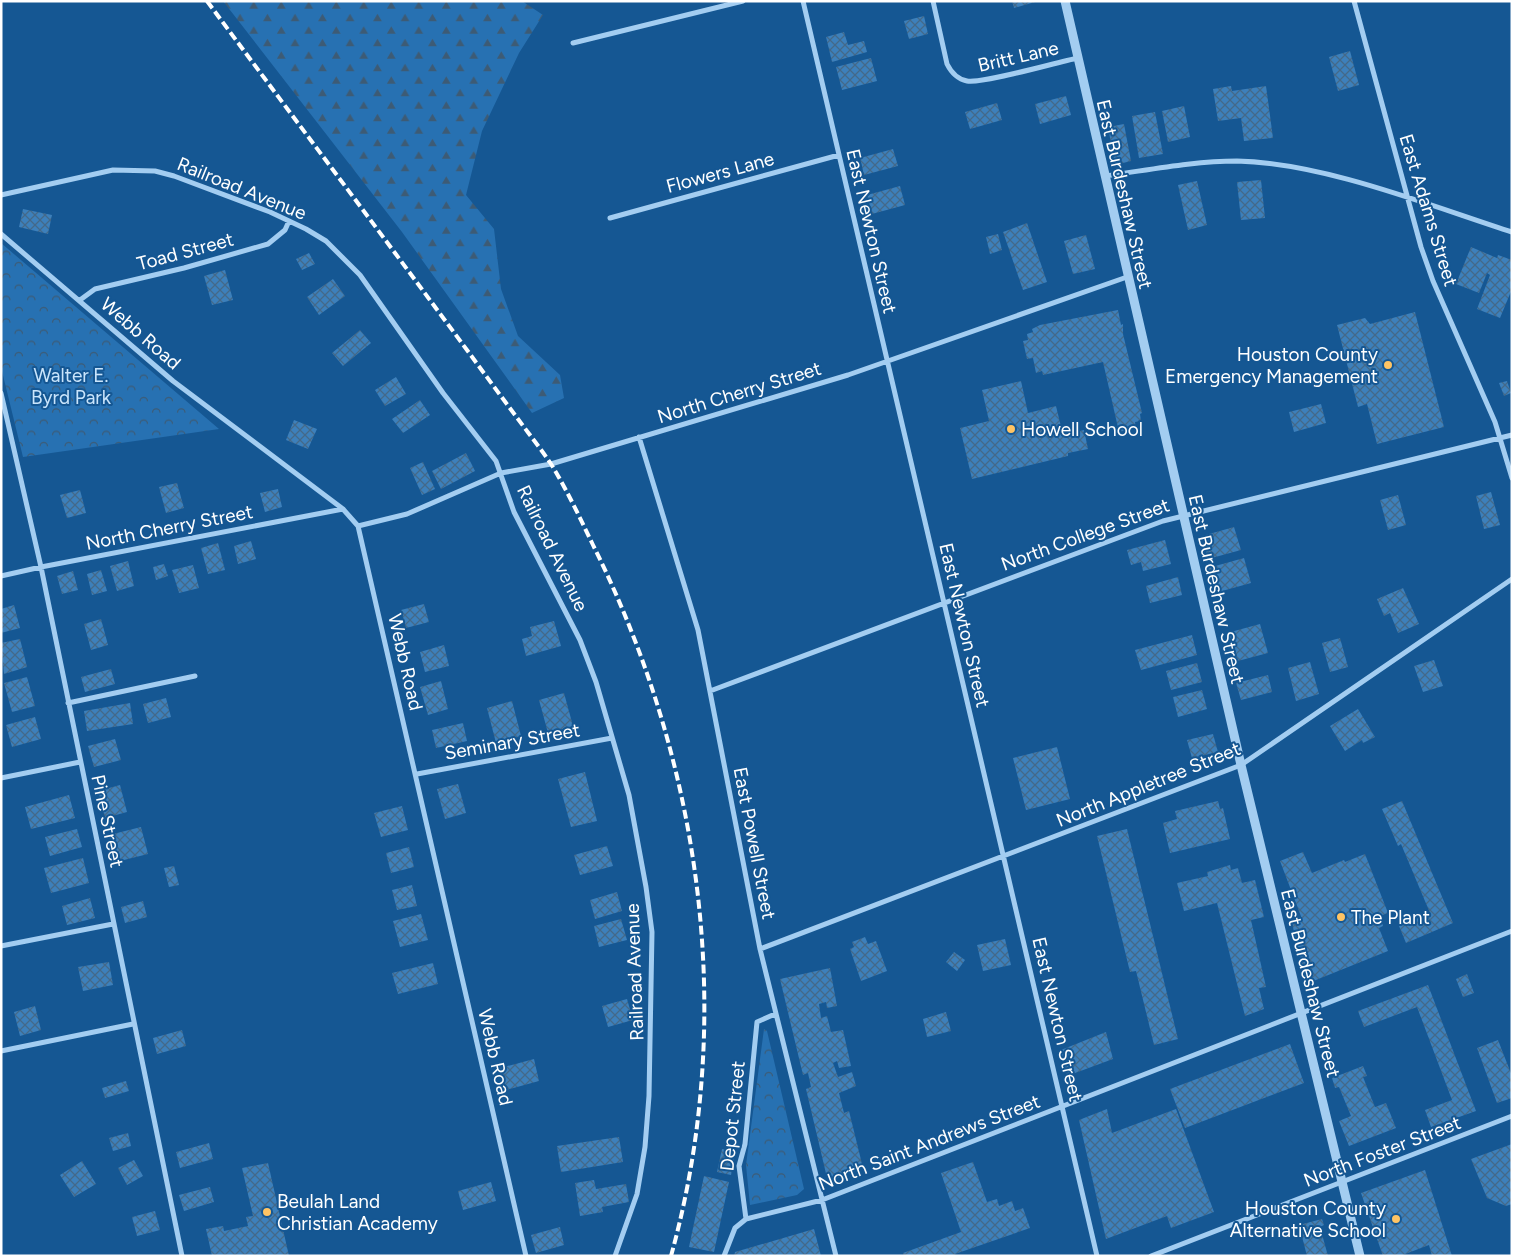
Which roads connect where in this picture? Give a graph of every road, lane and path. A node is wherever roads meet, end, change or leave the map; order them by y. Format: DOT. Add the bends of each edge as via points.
graph roads {
  1 [pos="743,1"];
  2 [pos="804,1"];
  3 [pos="933,1"];
  4 [pos="1065,1"];
  5 [pos="1354,1"];
  6 [pos="573,43"];
  7 [pos="1078,58"];
  8 [pos="839,155"];
  9 [pos="1105,176"];
  10 [pos="1,195"];
  11 [pos="1407,197"];
  12 [pos="610,218"];
  13 [pos="289,221"];
  14 [pos="1512,232"];
  15 [pos="1,234"];
  16 [pos="1127,277"];
  17 [pos="80,300"];
  18 [pos="888,362"];
  19 [pos="1,393"];
  20 [pos="1512,436"];
  21 [pos="638,437"];
  22 [pos="1500,438"];
  23 [pos="501,473"];
  24 [pos="1512,478"];
  25 [pos="343,508"];
  26 [pos="1183,514"];
  27 [pos="358,526"];
  28 [pos="41,566"];
  29 [pos="1,576"];
  30 [pos="1512,580"];
  31 [pos="944,603"];
  32 [pos="195,676"];
  33 [pos="710,691"];
  34 [pos="68,703"];
  35 [pos="612,738"];
  36 [pos="80,762"];
  37 [pos="1241,765"];
  38 [pos="417,774"];
  39 [pos="1,778"];
  40 [pos="1004,856"];
  41 [pos="113,924"];
  42 [pos="1512,931"];
  43 [pos="1,946"];
  44 [pos="760,949"];
  45 [pos="1301,1013"];
  46 [pos="775,1014"];
  47 [pos="133,1024"];
  48 [pos="1,1051"];
  49 [pos="1063,1107"];
  50 [pos="1512,1116"];
  51 [pos="1342,1183"];
  52 [pos="822,1200"];
  53 [pos="746,1219"];
  54 [pos="182,1256"];
  55 [pos="526,1256"];
  56 [pos="615,1256"];
  57 [pos="724,1256"];
  58 [pos="836,1256"];
  59 [pos="1097,1256"];
  60 [pos="1151,1256"];
  61 [pos="1360,1256"];
  1 -- 6 [label="street"];
  2 -- 8 [label="street, East Newton Street"];
  3 -- 7 [label="street, Britt Lane" via="947,64 960,79 973,82"];
  4 -- 7 [label="street, East Burdeshaw Street"];
  5 -- 11 [label="street, East Adams Street"];
  7 -- 9 [label="street, East Burdeshaw Street"];
  8 -- 12 [label="street, Flowers Lane"];
  8 -- 18 [label="street, East Newton Street"];
  9 -- 11 [label="street" via="1212,162 1263,163 1328,175"];
  9 -- 16 [label="street, East Burdeshaw Street"];
  10 -- 13 [label="street, Railroad Avenue" via="90,174 135,170 174,176"];
  11 -- 14 [label="street"];
  11 -- 22 [label="street, East Adams Street" via="1433,281"];
  13 -- 17 [label="street, Toad Street" via="286,230 268,244 95,289"];
  13 -- 23 [label="street, Railroad Avenue" via="326,241 360,275 443,393 496,461"];
  15 -- 17 [label="street, Webb Road"];
  16 -- 18 [label="street, North Cherry Street"];
  16 -- 26 [label="street, East Burdeshaw Street"];
  17 -- 25 [label="street, Webb Road" via="174,381"];
  18 -- 21 [label="street, North Cherry Street"];
  18 -- 31 [label="street, East Newton Street"];
  19 -- 28 [label="street, Pine Street"];
  20 -- 22 [label="street, North College Street"];
  21 -- 23 [label="street, North Cherry Street" via="551,464"];
  21 -- 33 [label="street, East Powell Street" via="690,602"];
  22 -- 24 [label="street, East Adams Street"];
  22 -- 26 [label="street, North College Street"];
  23 -- 27 [label="street, North Cherry Street" via="407,514"];
  23 -- 35 [label="street, Railroad Avenue" via="514,512 580,640"];
  25 -- 27 [label="street, Webb Road"];
  25 -- 28 [label="street, North Cherry Street"];
  26 -- 31 [label="street, North College Street"];
  26 -- 37 [label="street, East Burdeshaw Street"];
  27 -- 38 [label="street, Webb Road"];
  28 -- 29 [label="street, North Cherry Street"];
  28 -- 34 [label="street, Pine Street"];
  30 -- 37 [label="street, North Appletree Street"];
  31 -- 33 [label="street, North College Street"];
  31 -- 40 [label="street, East Newton Street"];
  32 -- 34 [label="street"];
  33 -- 44 [label="street, East Powell Street"];
  34 -- 36 [label="street, Pine Street"];
  35 -- 38 [label="street, Seminary Street"];
  35 -- 56 [label="street, Railroad Avenue" via="637,832 652,932 652,1018 645,1147 637,1194"];
  36 -- 39 [label="street"];
  36 -- 41 [label="street, Pine Street"];
  37 -- 40 [label="street, North Appletree Street"];
  37 -- 45 [label="street, East Burdeshaw Street"];
  38 -- 55 [label="street, Webb Road"];
  40 -- 44 [label="street, North Appletree Street"];
  40 -- 49 [label="street, East Newton Street"];
  41 -- 43 [label="street"];
  41 -- 47 [label="street, Pine Street"];
  42 -- 45 [label="street, North Saint Andrews Street"];
  44 -- 46 [label="street, East Powell Street"];
  45 -- 49 [label="street, North Saint Andrews Street"];
  45 -- 51 [label="street, East Burdeshaw Street"];
  46 -- 52 [label="street, East Powell Street"];
  46 -- 53 [label="street, Depot Street" via="757,1022 740,1166"];
  47 -- 48 [label="street"];
  47 -- 54 [label="street, Pine Street"];
  49 -- 52 [label="street, North Saint Andrews Street"];
  49 -- 59 [label="street, East Newton Street"];
  50 -- 51 [label="street, North Foster Street"];
  51 -- 60 [label="street, North Foster Street"];
  51 -- 61 [label="street, East Burdeshaw Street"];
  52 -- 53 [label="street, North Saint Andrews Street"];
  52 -- 58 [label="street, East Powell Street"];
  53 -- 57 [label="street" via="735,1228"];
}
